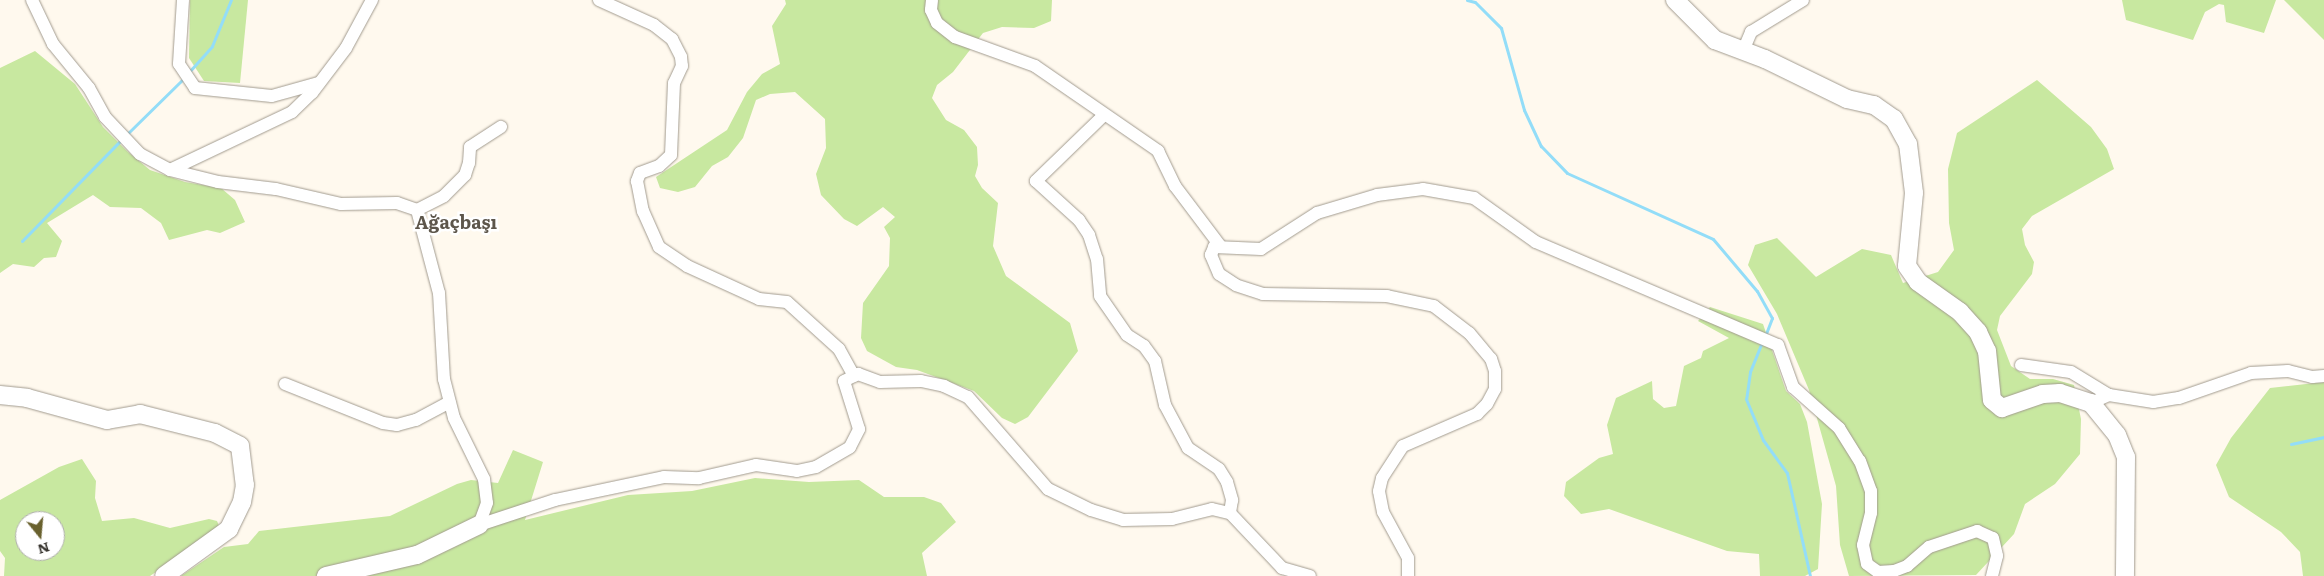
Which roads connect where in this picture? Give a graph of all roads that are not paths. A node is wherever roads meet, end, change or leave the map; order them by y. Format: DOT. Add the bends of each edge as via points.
graph roads {
  1 [pos="32,0"];
  2 [pos="372,0"];
  3 [pos="599,0"];
  4 [pos="932,0"];
  5 [pos="1675,0"];
  6 [pos="1803,0"];
  7 [pos="182,3"];
  8 [pos="1743,51"];
  9 [pos="319,83"];
  10 [pos="1104,115"];
  11 [pos="501,127"];
  12 [pos="170,170"];
  13 [pos="417,210"];
  14 [pos="1222,247"];
  15 [pos="2021,365"];
  16 [pos="854,376"];
  17 [pos="2324,376"];
  18 [pos="285,384"];
  19 [pos="0,395"];
  20 [pos="2109,395"];
  21 [pos="450,402"];
  22 [pos="2091,403"];
  23 [pos="1230,513"];
  24 [pos="480,525"];
  25 [pos="164,576"];
  26 [pos="326,576"];
  27 [pos="1310,576"];
  28 [pos="1408,576"];
  29 [pos="1992,576"];
  30 [pos="2125,576"];
  1 -- 12 [label="street" via="53,44 89,88 105,117 140,154"];
  2 -- 9 [label="street" via="346,48"];
  3 -- 16 [label="street" via="654,25 672,39 682,57 682,66 674,83 671,155 659,166 640,174 638,181 643,211 660,247 686,266 759,299 787,302 839,349"];
  4 -- 10 [label="street" via="931,10 937,23 955,37 1035,66"];
  5 -- 8 [label="street" via="1715,40"];
  6 -- 8 [label="street" via="1751,32"];
  7 -- 9 [label="street" via="179,64 196,88 272,96"];
  8 -- 22 [label="street" via="1848,99 1874,105 1894,119 1908,144 1914,193 1907,266 1918,282 1960,312 1978,332 1986,351 1992,400 2002,408 2042,394 2060,393"];
  9 -- 12 [label="street" via="292,112"];
  10 -- 14 [label="street" via="1158,151 1175,186"];
  10 -- 23 [label="street" via="1036,181 1079,220 1089,235 1097,259 1100,296 1128,335 1144,346 1155,361 1165,405 1188,448 1219,469 1227,482 1232,500"];
  11 -- 13 [label="street" via="470,147 465,175 444,196"];
  12 -- 13 [label="street" via="340,204 397,203"];
  13 -- 21 [label="street" via="439,293 444,379"];
  14 -- 28 [label="street" via="1214,247 1211,255 1219,274 1236,285 1263,294 1387,296 1434,306 1470,333 1490,359 1496,371 1495,389 1487,404 1477,414 1402,446 1382,478 1379,491 1383,512 1408,558"];
  14 -- 29 [label="street" via="1260,250 1317,212 1377,195 1423,189 1474,198 1536,242 1778,345 1793,387 1839,428 1860,461 1871,491 1871,513 1863,545 1867,564 1878,572 1894,571 1907,566 1929,547 1976,531 1993,538 1997,556"];
  15 -- 20 [label="street" via="2071,372"];
  16 -- 23 [label="street" via="858,374 880,382 929,383 968,397 1048,489 1091,510 1123,520 1172,519 1212,510"];
  16 -- 24 [label="street" via="844,381 859,429 850,447 816,467 797,471 756,465 699,478 664,477 554,500"];
  17 -- 20 [label="street" via="2312,377 2288,371 2251,373 2179,398 2153,402"];
  18 -- 21 [label="street" via="383,423 397,425 416,420"];
  19 -- 25 [label="street" via="27,398 107,420 140,414 222,435 240,446 245,485 242,502 229,530"];
  20 -- 22 [label="street"];
  21 -- 24 [label="street" via="454,418 484,479 487,503"];
  22 -- 30 [label="street" via="2117,435 2126,458"];
  23 -- 27 [label="street" via="1282,568"];
  24 -- 26 [label="street" via="417,555"];
}
